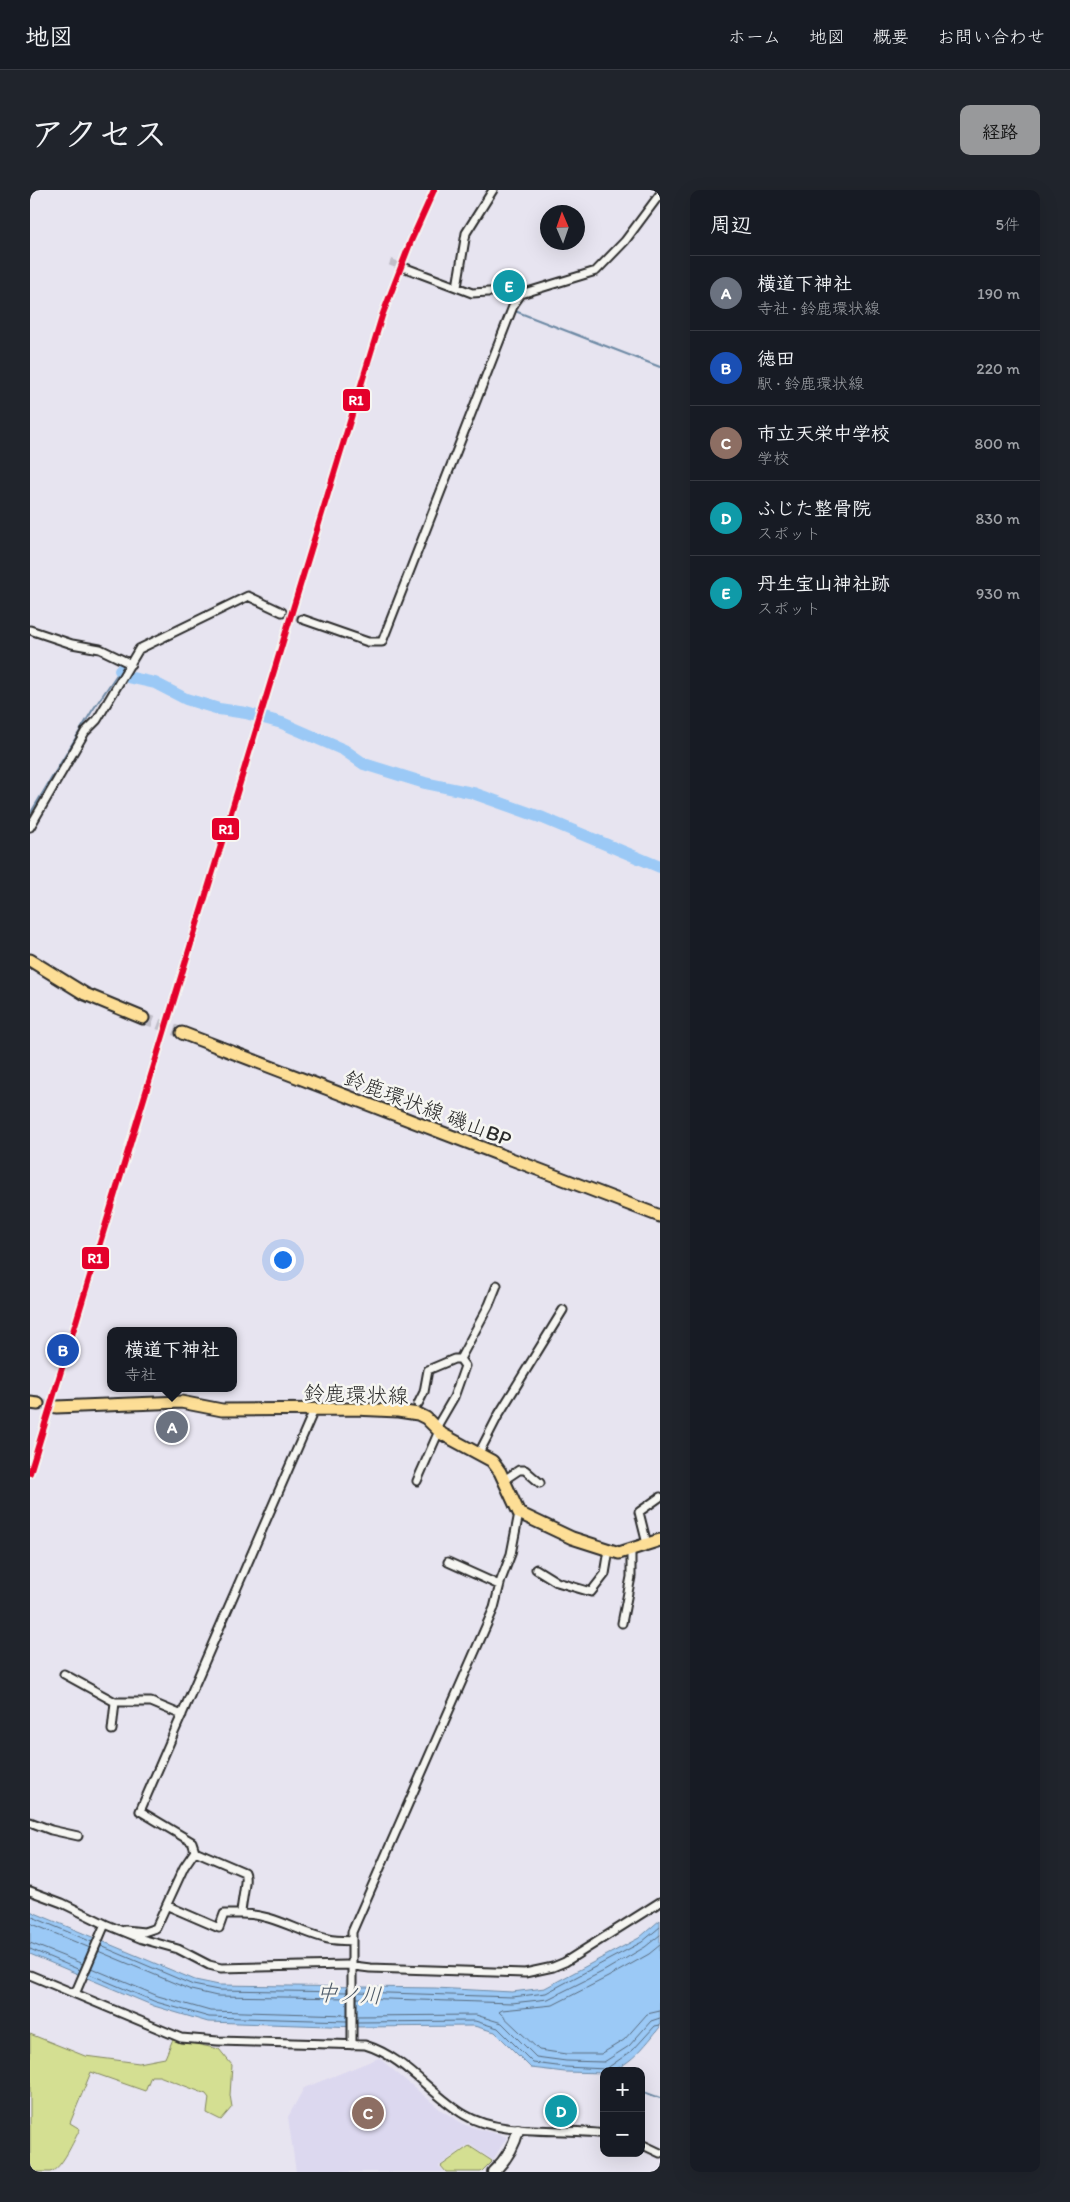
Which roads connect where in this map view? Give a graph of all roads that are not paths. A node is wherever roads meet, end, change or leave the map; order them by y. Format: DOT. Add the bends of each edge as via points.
graph roads {
  1 [pos="492,190"];
  2 [pos="660,194"];
  3 [pos="403,267"];
  4 [pos="457,287"];
  5 [pos="521,294"];
  6 [pos="282,612"];
  7 [pos="302,619"];
  8 [pos="30,630"];
  9 [pos="130,665"];
  10 [pos="30,827"];
  11 [pos="30,960"];
  12 [pos="143,1018"];
  13 [pos="182,1033"];
  14 [pos="660,1216"];
  15 [pos="497,1285"];
  16 [pos="563,1310"];
  17 [pos="460,1359"];
  18 [pos="418,1404"];
  19 [pos="56,1407"];
  20 [pos="314,1410"];
  21 [pos="438,1430"];
  22 [pos="479,1453"];
  23 [pos="504,1480"];
  24 [pos="417,1481"];
  25 [pos="540,1483"];
  26 [pos="660,1497"];
  27 [pos="519,1513"];
  28 [pos="660,1540"];
  29 [pos="647,1544"];
  30 [pos="631,1549"];
  31 [pos="609,1550"];
  32 [pos="448,1562"];
  33 [pos="536,1569"];
  34 [pos="499,1584"];
  35 [pos="622,1623"];
  36 [pos="64,1674"];
  37 [pos="115,1702"];
  38 [pos="182,1715"];
  39 [pos="112,1730"];
  40 [pos="30,1822"];
  41 [pos="78,1836"];
  42 [pos="195,1851"];
  43 [pos="30,1891"];
  44 [pos="660,1902"];
  45 [pos="168,1906"];
  46 [pos="241,1914"];
  47 [pos="104,1925"];
  48 [pos="119,1930"];
  49 [pos="352,1940"];
  50 [pos="352,1968"];
  51 [pos="30,1975"];
  52 [pos="75,1994"];
  53 [pos="352,2045"];
  54 [pos="518,2130"];
  55 [pos="600,2134"];
  56 [pos="645,2146"];
  57 [pos="660,2153"];
  58 [pos="493,2172"];
  1 -- 4 [label="street" via="466,234"];
  2 -- 5 [label="street" via="625,241 596,271"];
  3 -- 4 [label="street"];
  4 -- 5 [label="street" via="472,293 505,291"];
  5 -- 7 [label="street" via="514,304 382,642 368,642"];
  6 -- 9 [label="street" via="248,596 139,649"];
  8 -- 9 [label="street" via="72,644 100,649"];
  9 -- 10 [label="street" via="97,720 85,732"];
  11 -- 12 [label="main road" via="85,994"];
  13 -- 14 [label="main road, 鈴鹿環状線 磯山BP"];
  15 -- 17 [label="street"];
  16 -- 22 [label="street" via="498,1414"];
  17 -- 18 [label="street" via="428,1370"];
  17 -- 21 [label="street" via="465,1366"];
  19 -- 20 [label="main road, 鈴鹿環状線" via="181,1402 222,1410"];
  20 -- 21 [label="main road, 鈴鹿環状線" via="398,1410 418,1414"];
  20 -- 38 [label="street"];
  21 -- 22 [label="main road, 鈴鹿環状線"];
  21 -- 24 [label="street"];
  22 -- 23 [label="main road, 鈴鹿環状線" via="492,1461"];
  23 -- 25 [label="street" via="519,1470 525,1470"];
  23 -- 27 [label="main road, 鈴鹿環状線"];
  26 -- 29 [label="street" via="639,1512"];
  27 -- 31 [label="main road" via="572,1538"];
  27 -- 34 [label="street" via="511,1554"];
  28 -- 29 [label="main road"];
  29 -- 30 [label="main road"];
  30 -- 31 [label="main road" via="619,1553"];
  30 -- 35 [label="street" via="631,1577"];
  31 -- 33 [label="street" via="605,1574 591,1592 557,1582"];
  32 -- 34 [label="street"];
  34 -- 49 [label="street" via="494,1608 352,1932"];
  36 -- 37 [label="street"];
  37 -- 38 [label="street" via="151,1702"];
  37 -- 39 [label="street"];
  38 -- 42 [label="street" via="140,1811 192,1842"];
  40 -- 41 [label="street"];
  42 -- 45 [label="street" via="184,1867"];
  42 -- 46 [label="street" via="244,1872"];
  43 -- 47 [label="street"];
  44 -- 50 [label="street" via="580,1954 540,1970 508,1973 442,1968"];
  45 -- 46 [label="street" via="219,1928 224,1914"];
  45 -- 48 [label="street" via="152,1931"];
  46 -- 49 [label="street" via="273,1918 324,1938"];
  47 -- 48 [label="street"];
  47 -- 52 [label="street"];
  48 -- 50 [label="street" via="221,1968 346,1965"];
  49 -- 50 [label="street"];
  50 -- 53 [label="street"];
  51 -- 52 [label="street"];
  52 -- 53 [label="street" via="182,2038"];
  53 -- 54 [label="street" via="365,2045 384,2052 465,2116"];
  54 -- 55 [label="street"];
  54 -- 58 [label="street" via="508,2154"];
  56 -- 57 [label="street"];
}
